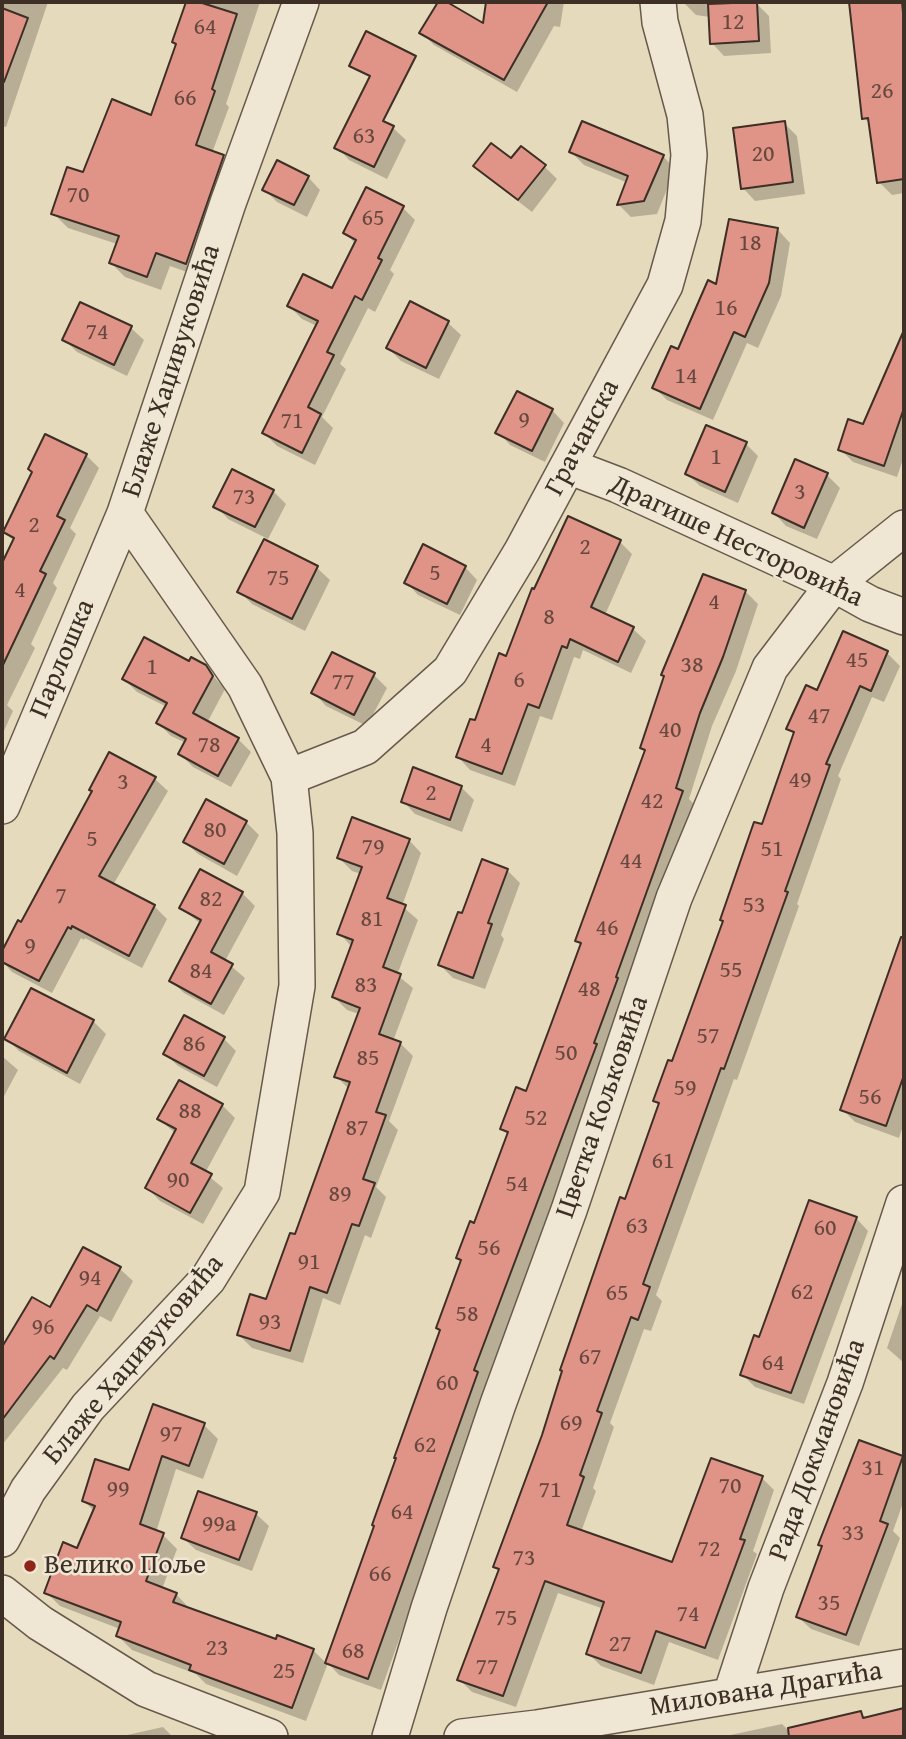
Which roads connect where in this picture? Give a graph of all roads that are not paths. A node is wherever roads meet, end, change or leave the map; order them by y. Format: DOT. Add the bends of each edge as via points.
graph roads {
  1 [pos="301,2"];
  2 [pos="658,2"];
  3 [pos="568,466"];
  4 [pos="125,513"];
  5 [pos="904,528"];
  6 [pos="834,584"];
  7 [pos="904,617"];
  8 [pos="289,776"];
  9 [pos="2,806"];
  10 [pos="904,1203"];
  11 [pos="2,1539"];
  12 [pos="2,1592"];
  13 [pos="904,1667"];
  14 [pos="731,1695"];
  15 [pos="270,1737"];
  16 [pos="390,1737"];
  17 [pos="462,1737"];
  1 -- 4 [label="street, Блаже Хаџивуковића" via="228,203"];
  2 -- 3 [label="street, Грачанска" via="685,115 689,155 683,220 664,285"];
  3 -- 6 [label="street, Драгише Несторовића"];
  3 -- 8 [label="street, Грачанска" via="450,671 366,747"];
  4 -- 8 [label="street, Блаже Хаџивуковића" via="245,686"];
  4 -- 9 [label="street, Парлошка"];
  5 -- 6 [label="street, Цветка Кољковића"];
  6 -- 7 [label="street, Драгише Несторовића"];
  6 -- 16 [label="street, Цветка Кољковића" via="770,668 674,898 433,1595"];
  8 -- 11 [label="street, Блаже Хаџивуковића" via="295,833 297,986 262,1192 208,1279 88,1407 27,1490"];
  10 -- 14 [label="street, Рада Докмановића" via="845,1383 766,1588"];
  12 -- 15 [label="street" via="40,1623 146,1689"];
  13 -- 14 [label="street, Милована Драгића"];
  14 -- 17 [label="street, Милована Драгића"];
}
